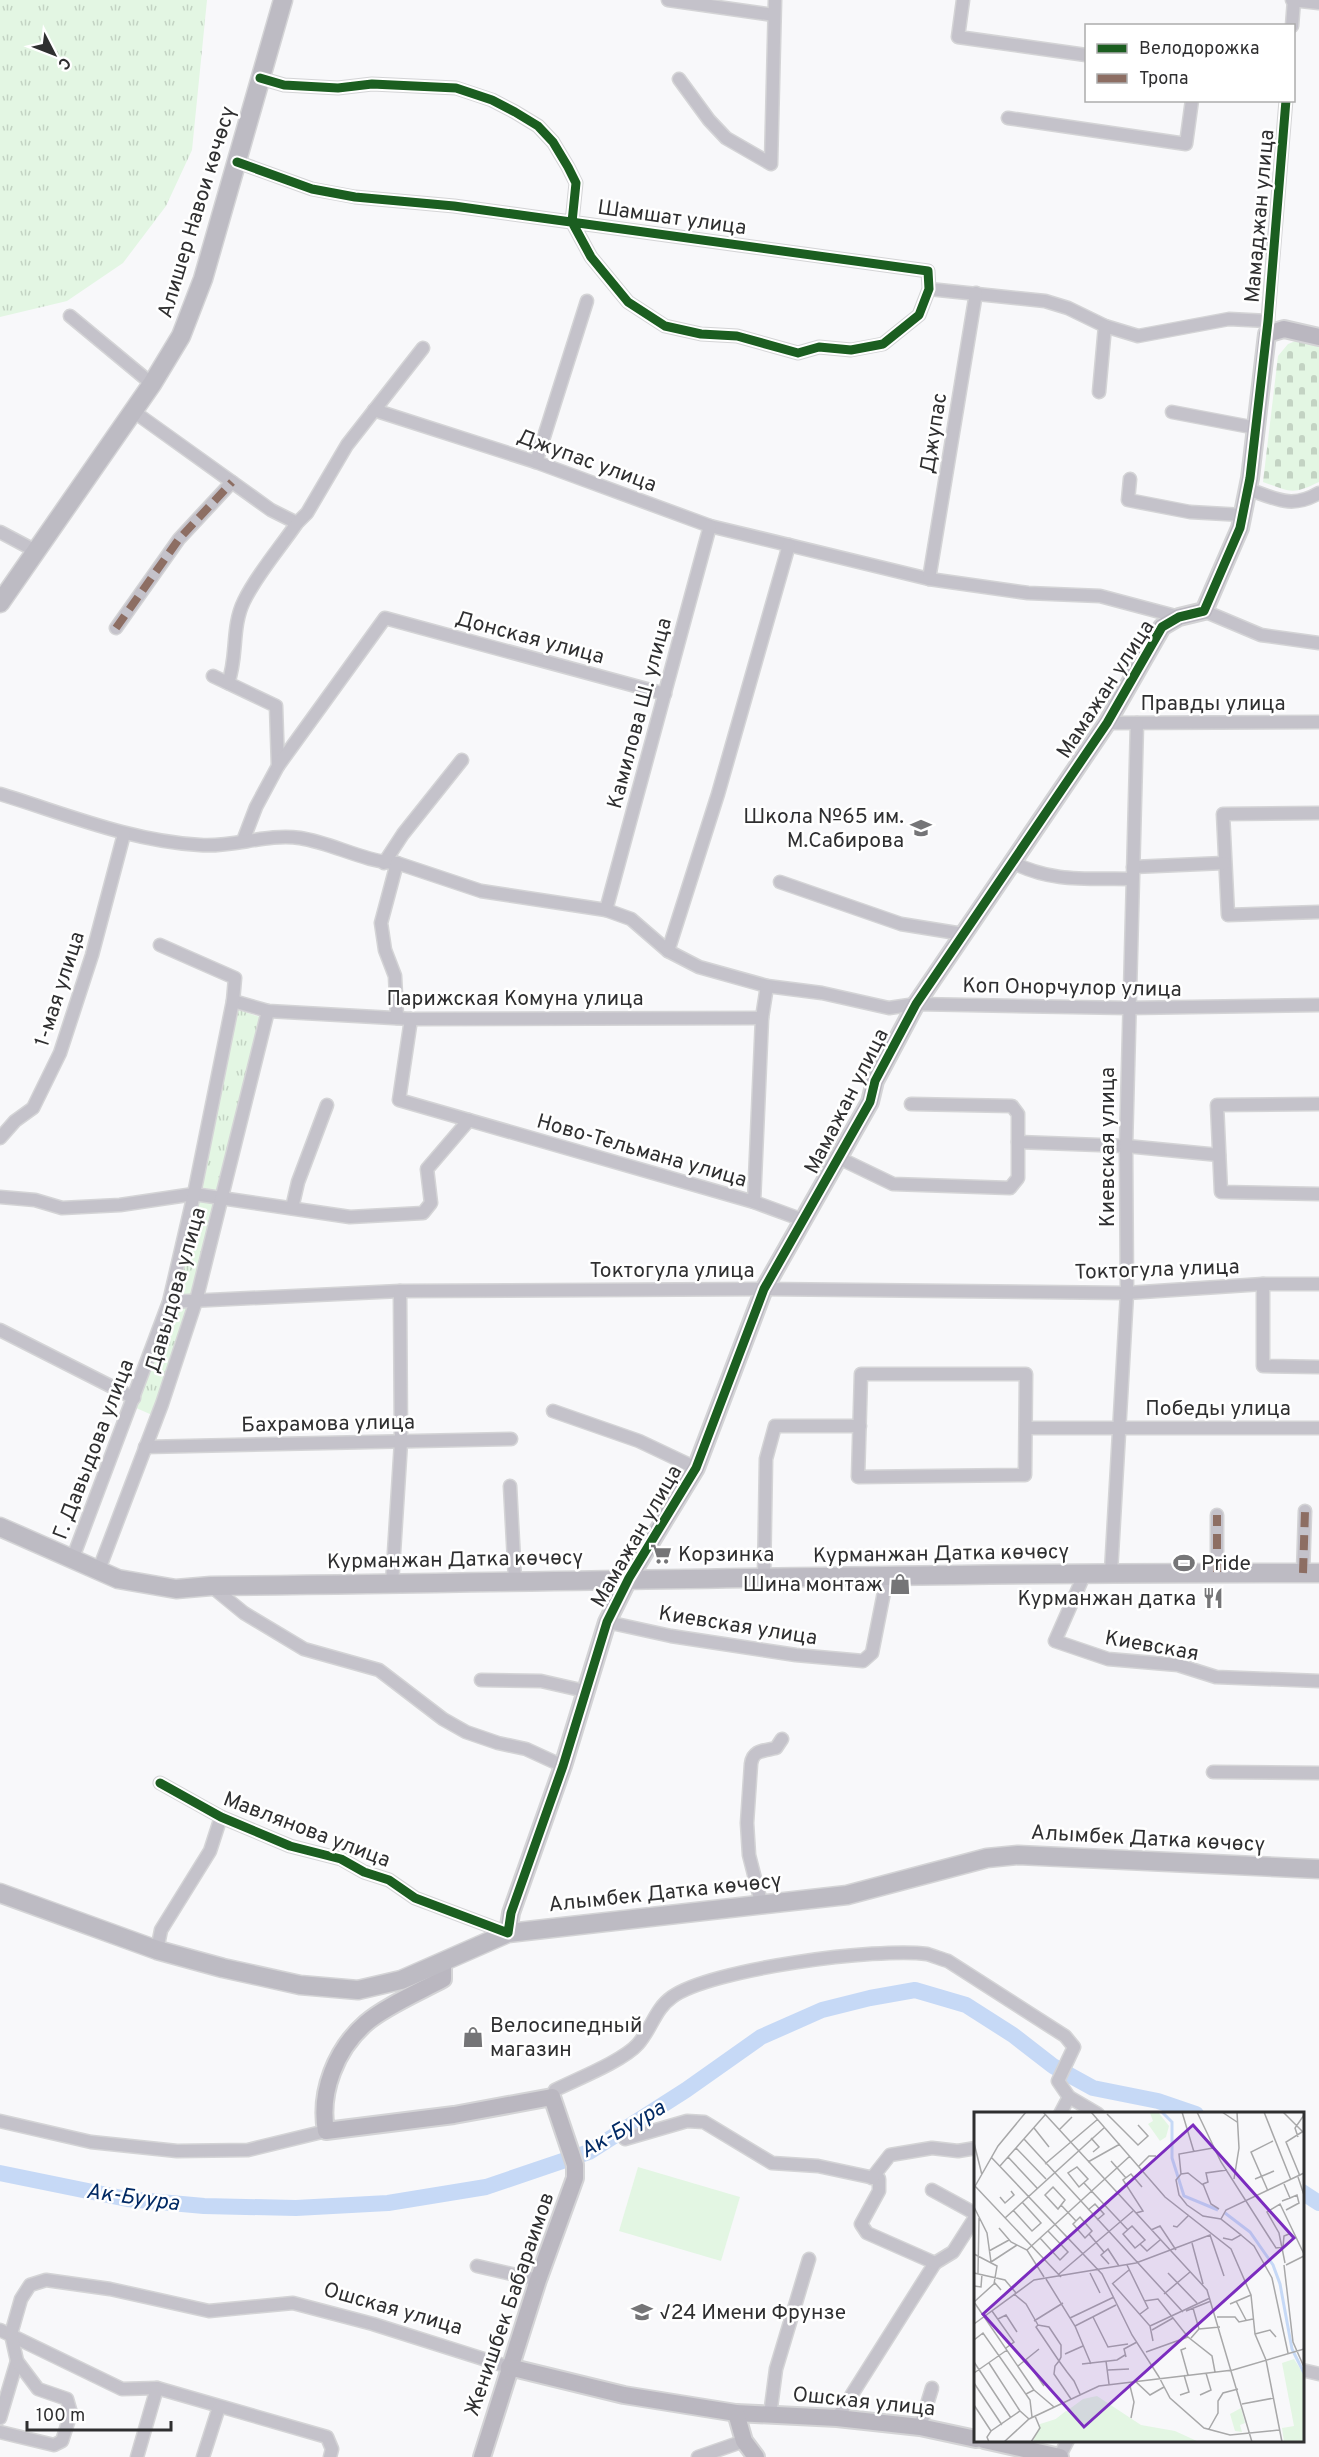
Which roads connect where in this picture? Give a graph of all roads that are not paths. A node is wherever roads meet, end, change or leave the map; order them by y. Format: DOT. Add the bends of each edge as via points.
graph roads {
  1 [pos="283,0"];
  2 [pos="668,0"];
  3 [pos="775,0"];
  4 [pos="963,0"];
  5 [pos="1293,0"];
  6 [pos="1319,3"];
  7 [pos="774,15"];
  8 [pos="1292,24"];
  9 [pos="1085,55"];
  10 [pos="260,78"];
  11 [pos="679,79"];
  12 [pos="1192,102"];
  13 [pos="1286,102"];
  14 [pos="1008,118"];
  15 [pos="237,162"];
  16 [pos="572,222"];
  17 [pos="928,289"];
  18 [pos="976,293"];
  19 [pos="587,301"];
  20 [pos="70,316"];
  21 [pos="1105,326"];
  22 [pos="1268,327"];
  23 [pos="1319,337"];
  24 [pos="423,348"];
  25 [pos="152,384"];
  26 [pos="1099,392"];
  27 [pos="374,410"];
  28 [pos="133,411"];
  29 [pos="1172,412"];
  30 [pos="1256,428"];
  31 [pos="536,462"];
  32 [pos="1130,479"];
  33 [pos="232,482"];
  34 [pos="1248,489"];
  35 [pos="1319,493"];
  36 [pos="1243,515"];
  37 [pos="297,523"];
  38 [pos="710,526"];
  39 [pos="0,532"];
  40 [pos="789,545"];
  41 [pos="34,550"];
  42 [pos="929,579"];
  43 [pos="1,599"];
  44 [pos="1204,611"];
  45 [pos="1179,617"];
  46 [pos="116,628"];
  47 [pos="1319,643"];
  48 [pos="213,676"];
  49 [pos="228,683"];
  50 [pos="665,694"];
  51 [pos="1319,722"];
  52 [pos="1107,723"];
  53 [pos="1137,723"];
  54 [pos="462,760"];
  55 [pos="278,766"];
  56 [pos="0,795"];
  57 [pos="1319,813"];
  58 [pos="124,834"];
  59 [pos="243,841"];
  60 [pos="1012,862"];
  61 [pos="384,863"];
  62 [pos="1224,863"];
  63 [pos="397,864"];
  64 [pos="1132,873"];
  65 [pos="780,882"];
  66 [pos="606,910"];
  67 [pos="1319,912"];
  68 [pos="963,934"];
  69 [pos="160,945"];
  70 [pos="668,951"];
  71 [pos="767,986"];
  72 [pos="233,1001"];
  73 [pos="916,1004"];
  74 [pos="1319,1005"];
  75 [pos="1128,1008"];
  76 [pos="268,1011"];
  77 [pos="397,1018"];
  78 [pos="762,1018"];
  79 [pos="411,1019"];
  80 [pos="911,1104"];
  81 [pos="1319,1104"];
  82 [pos="327,1105"];
  83 [pos="469,1120"];
  84 [pos="0,1138"];
  85 [pos="1018,1142"];
  86 [pos="1126,1146"];
  87 [pos="1219,1155"];
  88 [pos="839,1158"];
  89 [pos="194,1194"];
  90 [pos="1319,1194"];
  91 [pos="0,1197"];
  92 [pos="222,1198"];
  93 [pos="754,1202"];
  94 [pos="292,1208"];
  95 [pos="803,1220"];
  96 [pos="1263,1284"];
  97 [pos="1319,1284"];
  98 [pos="764,1288"];
  99 [pos="400,1291"];
  100 [pos="1127,1293"];
  101 [pos="196,1301"];
  102 [pos="168,1302"];
  103 [pos="0,1330"];
  104 [pos="1319,1367"];
  105 [pos="134,1398"];
  106 [pos="553,1411"];
  107 [pos="860,1426"];
  108 [pos="1026,1428"];
  109 [pos="1118,1428"];
  110 [pos="1319,1428"];
  111 [pos="511,1439"];
  112 [pos="401,1442"];
  113 [pos="145,1447"];
  114 [pos="696,1467"];
  115 [pos="510,1486"];
  116 [pos="1305,1511"];
  117 [pos="1217,1515"];
  118 [pos="0,1527"];
  119 [pos="72,1560"];
  120 [pos="98,1572"];
  121 [pos="1111,1572"];
  122 [pos="1217,1572"];
  123 [pos="1085,1573"];
  124 [pos="1311,1573"];
  125 [pos="764,1577"];
  126 [pos="887,1577"];
  127 [pos="629,1578"];
  128 [pos="515,1580"];
  129 [pos="392,1584"];
  130 [pos="211,1586"];
  131 [pos="607,1622"];
  132 [pos="481,1680"];
  133 [pos="1319,1681"];
  134 [pos="585,1691"];
  135 [pos="782,1739"];
  136 [pos="563,1766"];
  137 [pos="1214,1772"];
  138 [pos="1319,1773"];
  139 [pos="160,1783"];
  140 [pos="221,1817"];
  141 [pos="1319,1869"];
  142 [pos="0,1893"];
  143 [pos="762,1906"];
  144 [pos="508,1933"];
  145 [pos="157,1950"];
  146 [pos="442,1964"];
  147 [pos="552,2097"];
  148 [pos="1069,2097"];
  149 [pos="1061,2112"];
  150 [pos="1095,2112"];
  151 [pos="0,2121"];
  152 [pos="326,2131"];
  153 [pos="625,2139"];
  154 [pos="974,2148"];
  155 [pos="872,2178"];
  156 [pos="932,2190"];
  157 [pos="974,2214"];
  158 [pos="974,2217"];
  159 [pos="809,2259"];
  160 [pos="935,2263"];
  161 [pos="477,2266"];
  162 [pos="538,2280"];
  163 [pos="5,2332"];
  164 [pos="17,2361"];
  165 [pos="509,2367"];
  166 [pos="1304,2370"];
  167 [pos="1319,2374"];
  168 [pos="157,2388"];
  169 [pos="932,2388"];
  170 [pos="219,2407"];
  171 [pos="736,2413"];
  172 [pos="770,2415"];
  173 [pos="0,2418"];
  174 [pos="837,2418"];
  175 [pos="920,2427"];
  176 [pos="0,2432"];
  177 [pos="974,2439"];
  178 [pos="744,2441"];
  179 [pos="993,2442"];
  180 [pos="1067,2442"];
  181 [pos="137,2457"];
  182 [pos="203,2457"];
  183 [pos="330,2457"];
  184 [pos="482,2457"];
  185 [pos="698,2457"];
  186 [pos="756,2457"];
  187 [pos="1059,2457"];
  1 -- 10 [label="main road, Алишер Навои көчөсү"];
  2 -- 7 [label="street"];
  3 -- 7 [label="street"];
  4 -- 9 [label="street" via="958,37"];
  5 -- 6 [label="street"];
  5 -- 8 [label="street"];
  7 -- 11 [label="street" via="771,164 726,138"];
  10 -- 15 [label="main road, Алишер Навои көчөсү"];
  10 -- 16 [label="street" via="284,85 338,88 372,84 456,88 492,100 538,126 553,142 576,183"];
  12 -- 14 [label="street" via="1186,144"];
  13 -- 22 [label="street, Мамаджан улица"];
  15 -- 16 [label="street, Шамшат улица" via="312,189 355,198"];
  15 -- 25 [label="main road, Алишер Навои көчөсү" via="193,309"];
  16 -- 17 [label="street, Шамшат улица" via="928,271"];
  16 -- 17 [label="street" via="591,257 628,302 665,326 737,336 798,353 819,347 851,350 883,344 919,315"];
  17 -- 18 [label="street"];
  18 -- 21 [label="street" via="1045,301"];
  18 -- 42 [label="street, Джупас"];
  19 -- 31 [label="street"];
  20 -- 25 [label="street"];
  21 -- 22 [label="street" via="1138,336 1229,319"];
  21 -- 26 [label="street"];
  22 -- 23 [label="street"];
  22 -- 30 [label="street"];
  24 -- 27 [label="street"];
  25 -- 28 [label="main road, Алишер Навои көчөсү"];
  27 -- 31 [label="street, Джупас улица"];
  27 -- 37 [label="street"];
  28 -- 33 [label="street"];
  28 -- 41 [label="main road, Алишер Навои көчөсү"];
  29 -- 30 [label="street"];
  30 -- 34 [label="street"];
  31 -- 38 [label="street, Джупас улица"];
  32 -- 36 [label="street" via="1128,500 1190,512"];
  33 -- 37 [label="street"];
  33 -- 46 [label="street" via="179,539"];
  34 -- 35 [label="street" via="1285,502 1304,502"];
  34 -- 36 [label="street"];
  36 -- 44 [label="street"];
  37 -- 49 [label="street" via="244,602 233,638"];
  38 -- 40 [label="street, Джупас улица"];
  38 -- 50 [label="street, Камилова Ш. улица"];
  39 -- 41 [label="street"];
  40 -- 42 [label="street, Джупас улица"];
  40 -- 70 [label="street" via="718,794"];
  41 -- 43 [label="main road, Алишер Навои көчөсү"];
  42 -- 45 [label="street, Джупас улица" via="1028,593 1100,596"];
  44 -- 45 [label="street, Мамажан улица"];
  44 -- 47 [label="street" via="1261,635"];
  45 -- 52 [label="street, Мамажан улица" via="1162,627"];
  48 -- 49 [label="street"];
  49 -- 55 [label="street" via="276,706"];
  50 -- 55 [label="street, Донская улица" via="385,618"];
  50 -- 66 [label="street, Камилова Ш. улица"];
  51 -- 53 [label="street, Правды улица"];
  52 -- 53 [label="street, Правды улица"];
  52 -- 60 [label="street, Мамажан улица"];
  53 -- 64 [label="street, Киевская улица"];
  54 -- 61 [label="street"];
  55 -- 59 [label="street"];
  56 -- 58 [label="street, Коп Онорчулор улица"];
  57 -- 62 [label="street" via="1223,814"];
  58 -- 59 [label="street, Коп Онорчулор улица" via="201,846"];
  58 -- 84 [label="street, 1-мая улица" via="92,955 60,1053 33,1108"];
  59 -- 61 [label="street, Коп Онорчулор улица" via="297,837"];
  60 -- 64 [label="street" via="1034,874 1055,878"];
  60 -- 68 [label="street, Мамажан улица"];
  61 -- 63 [label="street, Коп Онорчулор улица"];
  62 -- 64 [label="street"];
  62 -- 67 [label="street" via="1228,915"];
  63 -- 66 [label="street, Коп Онорчулор улица" via="481,891"];
  63 -- 77 [label="street" via="381,923 385,950 395,976"];
  64 -- 75 [label="street, Киевская улица"];
  65 -- 68 [label="street" via="901,924"];
  66 -- 70 [label="street, Коп Онорчулор улица" via="631,919"];
  68 -- 73 [label="street, Мамажан улица"];
  69 -- 72 [label="street" via="235,978"];
  70 -- 71 [label="street, Коп Онорчулор улица" via="699,967"];
  71 -- 73 [label="street, Коп Онорчулор улица" via="889,1008"];
  71 -- 78 [label="street"];
  72 -- 76 [label="street, Парижская Комуна улица"];
  72 -- 89 [label="street, Г. Давыдова улица"];
  73 -- 75 [label="street, Коп Онорчулор улица"];
  73 -- 88 [label="street, Мамажан улица"];
  74 -- 75 [label="street, Коп Онорчулор улица"];
  75 -- 86 [label="street, Киевская улица"];
  76 -- 77 [label="street, Парижская Комуна улица"];
  76 -- 92 [label="street, Давыдова улица"];
  77 -- 79 [label="street, Парижская Комуна улица"];
  78 -- 79 [label="street, Парижская Комуна улица"];
  78 -- 93 [label="street"];
  79 -- 83 [label="street, Ново-Тельмана улица" via="399,1100"];
  80 -- 85 [label="street" via="1012,1106 1018,1114"];
  81 -- 87 [label="street" via="1217,1104"];
  82 -- 94 [label="street"];
  83 -- 93 [label="street, Ново-Тельмана улица"];
  83 -- 94 [label="street" via="427,1169 431,1203 423,1213 350,1216"];
  85 -- 86 [label="street"];
  85 -- 88 [label="street" via="1018,1178 1010,1188 893,1184"];
  86 -- 87 [label="street"];
  86 -- 100 [label="street, Киевская улица"];
  87 -- 90 [label="street" via="1221,1192"];
  88 -- 95 [label="street, Мамажан улица"];
  89 -- 91 [label="street" via="120,1205 62,1208 35,1200"];
  89 -- 92 [label="street"];
  89 -- 102 [label="street, Г. Давыдова улица"];
  92 -- 94 [label="street"];
  92 -- 101 [label="street, Давыдова улица"];
  93 -- 95 [label="street, Ново-Тельмана улица"];
  95 -- 98 [label="street, Мамажан улица"];
  96 -- 97 [label="street, Токтогула улица"];
  96 -- 100 [label="street, Токтогула улица"];
  96 -- 104 [label="street" via="1263,1366"];
  98 -- 99 [label="street, Токтогула улица"];
  98 -- 100 [label="street, Токтогула улица"];
  98 -- 114 [label="street, Мамажан улица"];
  99 -- 101 [label="street, Токтогула улица"];
  99 -- 112 [label="street"];
  100 -- 109 [label="street, Киевская улица"];
  101 -- 102 [label="street, Токтогула улица"];
  101 -- 113 [label="street, Давыдова улица"];
  102 -- 105 [label="street, Г. Давыдова улица"];
  103 -- 105 [label="street"];
  105 -- 119 [label="street, Г. Давыдова улица"];
  106 -- 114 [label="street" via="639,1441"];
  107 -- 108 [label="street" via="858,1477 1025,1475"];
  107 -- 108 [label="street" via="861,1374 1026,1374"];
  107 -- 125 [label="street" via="775,1426 766,1459"];
  108 -- 109 [label="street, Победы улица"];
  109 -- 110 [label="street, Победы улица"];
  109 -- 121 [label="street, Киевская улица"];
  111 -- 112 [label="street, Бахрамова улица"];
  112 -- 113 [label="street, Бахрамова улица"];
  112 -- 129 [label="street"];
  113 -- 120 [label="street, Давыдова улица"];
  114 -- 127 [label="street, Мамажан улица"];
  115 -- 128 [label="street"];
  116 -- 124 [label="street"];
  117 -- 122 [label="street"];
  118 -- 119 [label="main road, Курманжан Датка көчөсү"];
  119 -- 120 [label="main road, Курманжан Датка көчөсү"];
  120 -- 130 [label="main road, Курманжан Датка көчөсү" via="176,1590"];
  121 -- 122 [label="main road, Курманжан Датка көчөсү"];
  121 -- 123 [label="main road, Курманжан Датка көчөсү"];
  122 -- 124 [label="main road, Курманжан Датка көчөсү"];
  123 -- 126 [label="main road, Курманжан Датка көчөсү"];
  123 -- 133 [label="street, Киевская" via="1054,1641 1108,1659 1178,1665 1216,1677"];
  125 -- 126 [label="main road, Курманжан Датка көчөсү"];
  125 -- 127 [label="main road, Курманжан Датка көчөсү"];
  126 -- 131 [label="street, Киевская улица" via="872,1653 863,1661 671,1636"];
  127 -- 128 [label="main road, Курманжан Датка көчөсү"];
  127 -- 131 [label="street, Мамажан улица"];
  128 -- 129 [label="main road, Курманжан Датка көчөсү"];
  129 -- 130 [label="main road, Курманжан Датка көчөсү"];
  130 -- 136 [label="street" via="244,1613 304,1649 379,1670 466,1732 526,1749"];
  131 -- 134 [label="street, Мамажан улица"];
  132 -- 134 [label="street" via="541,1681"];
  134 -- 136 [label="street, Мамажан улица"];
  135 -- 143 [label="street" via="776,1748 752,1756 751,1764 748,1844"];
  136 -- 144 [label="street, Мамажан улица"];
  137 -- 138 [label="street"];
  139 -- 140 [label="street, Мавлянова улица"];
  140 -- 144 [label="street, Мавлянова улица" via="290,1846 341,1859 389,1880 415,1898"];
  140 -- 145 [label="street" via="210,1851 161,1930"];
  141 -- 143 [label="main road, Алымбек Датка көчөсү" via="1018,1855 987,1858 848,1895"];
  142 -- 145 [label="main road, Алымбек Датка көчөсү"];
  143 -- 144 [label="main road, Алымбек Датка көчөсү"];
  144 -- 146 [label="main road, Алымбек Датка көчөсү"];
  145 -- 146 [label="main road, Алымбек Датка көчөсү" via="329,1989 377,1988"];
  146 -- 152 [label="street" via="443,1979 367,2022 349,2043 329,2080 323,2118"];
  147 -- 148 [label="street" via="555,2090 637,2046 659,2008 674,1995 719,1977 837,1956 926,1954 948,1961 1065,2036 1074,2048 1058,2081"];
  147 -- 152 [label="street" via="454,2115"];
  147 -- 162 [label="street, Женишбек Бабараимов" via="576,2178"];
  148 -- 149 [label="street"];
  148 -- 150 [label="street"];
  151 -- 152 [label="street" via="91,2142 177,2151 248,2150"];
  153 -- 155 [label="street" via="687,2121 704,2122 772,2163 818,2166"];
  154 -- 155 [label="street" via="932,2148 890,2155"];
  155 -- 160 [label="street" via="879,2179 880,2185 861,2224 864,2229"];
  156 -- 157 [label="street"];
  158 -- 160 [label="street" via="953,2252"];
  159 -- 172 [label="street" via="776,2368"];
  160 -- 174 [label="street"];
  161 -- 162 [label="street"];
  162 -- 165 [label="street, Женишбек Бабараимов"];
  163 -- 164 [label="street, Ошская улица"];
  163 -- 165 [label="street, Ошская улица" via="30,2285 46,2280 110,2289 209,2311 292,2303 385,2327"];
  163 -- 168 [label="street" via="122,2389"];
  164 -- 173 [label="street"];
  164 -- 176 [label="street, Ошская улица" via="38,2389 67,2399 71,2413 62,2441 54,2445"];
  165 -- 171 [label="street, Ошская улица" via="624,2395"];
  165 -- 184 [label="street, Женишбек Бабараимов"];
  166 -- 167 [label="street"];
  168 -- 170 [label="street"];
  168 -- 181 [label="street"];
  169 -- 175 [label="street"];
  170 -- 182 [label="street"];
  170 -- 183 [label="street" via="327,2437 332,2450"];
  171 -- 172 [label="street, Ошская улица"];
  171 -- 178 [label="street"];
  172 -- 174 [label="street, Ошская улица"];
  174 -- 175 [label="street, Ошская улица"];
  175 -- 177 [label="street, Ошская улица"];
  178 -- 185 [label="street"];
  178 -- 186 [label="street"];
  179 -- 187 [label="street"];
  180 -- 187 [label="street"];
}
